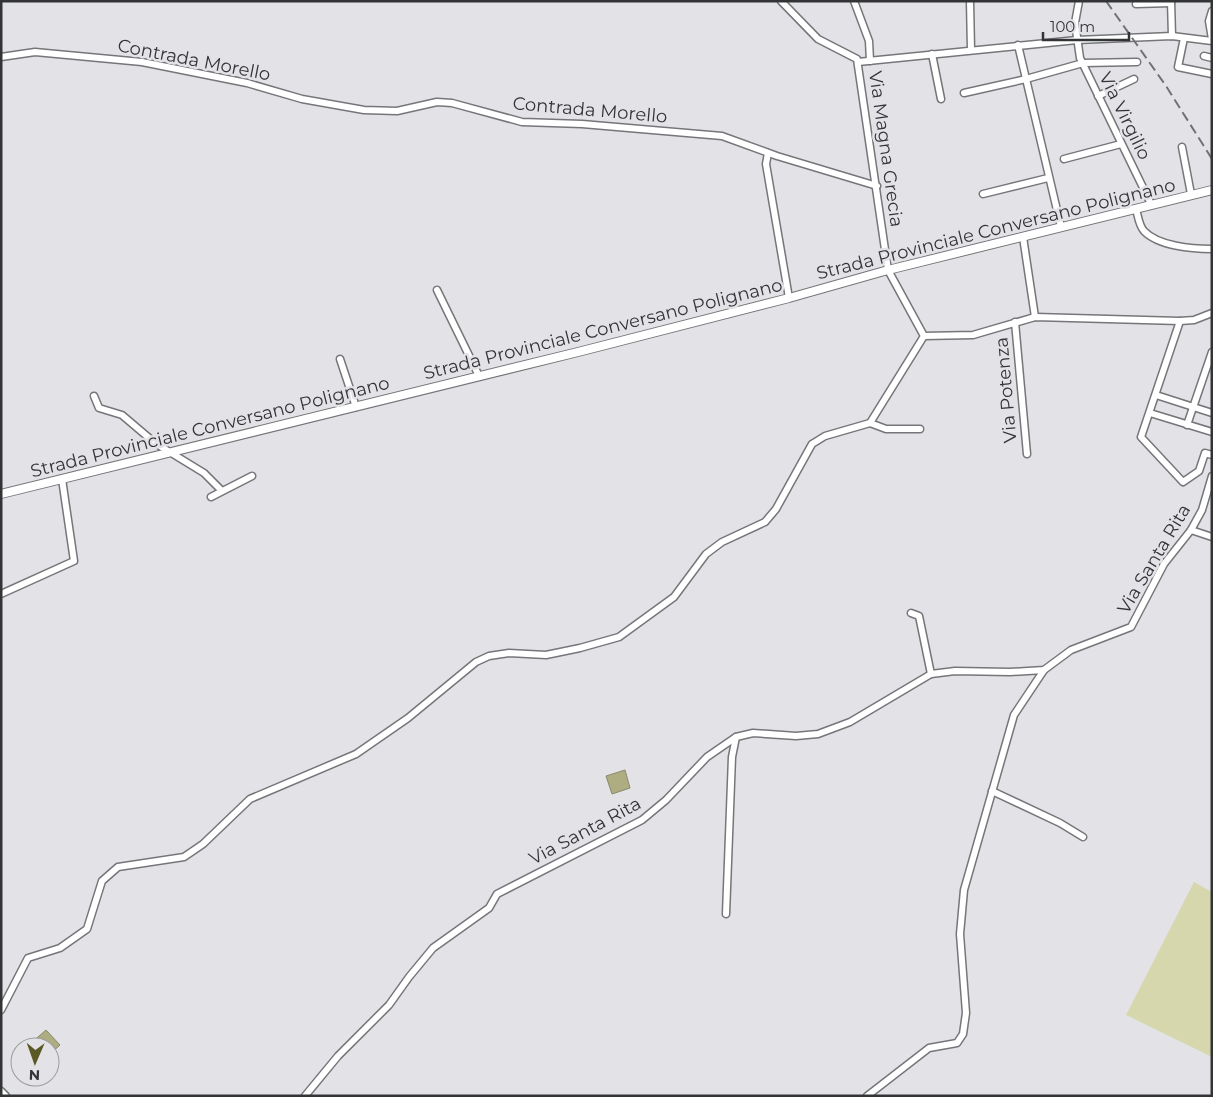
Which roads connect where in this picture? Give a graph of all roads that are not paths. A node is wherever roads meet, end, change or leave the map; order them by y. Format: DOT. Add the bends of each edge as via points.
graph roads {
  1 [pos="781,1"];
  2 [pos="854,1"];
  3 [pos="970,1"];
  4 [pos="1079,1"];
  5 [pos="1171,2"];
  6 [pos="1136,4"];
  7 [pos="1212,11"];
  8 [pos="1172,36"];
  9 [pos="1184,38"];
  10 [pos="1077,40"];
  11 [pos="1212,40"];
  12 [pos="1018,45"];
  13 [pos="971,50"];
  14 [pos="932,54"];
  15 [pos="1204,56"];
  16 [pos="1,57"];
  17 [pos="1212,58"];
  18 [pos="870,61"];
  19 [pos="858,62"];
  20 [pos="1137,62"];
  21 [pos="1083,63"];
  22 [pos="1212,74"];
  23 [pos="1026,79"];
  24 [pos="1134,79"];
  25 [pos="964,93"];
  26 [pos="1098,96"];
  27 [pos="941,99"];
  28 [pos="1121,144"];
  29 [pos="1182,147"];
  30 [pos="768,153"];
  31 [pos="1064,159"];
  32 [pos="1048,178"];
  33 [pos="877,186"];
  34 [pos="1211,190"];
  35 [pos="983,194"];
  36 [pos="1190,194"];
  37 [pos="1151,204"];
  38 [pos="1136,209"];
  39 [pos="1061,227"];
  40 [pos="1023,236"];
  41 [pos="1212,249"];
  42 [pos="888,270"];
  43 [pos="437,290"];
  44 [pos="789,298"];
  45 [pos="1212,313"];
  46 [pos="1035,317"];
  47 [pos="1180,321"];
  48 [pos="1015,322"];
  49 [pos="924,336"];
  50 [pos="1212,352"];
  51 [pos="340,360"];
  52 [pos="479,376"];
  53 [pos="1156,395"];
  54 [pos="94,396"];
  55 [pos="356,407"];
  56 [pos="1193,407"];
  57 [pos="1150,413"];
  58 [pos="1212,413"];
  59 [pos="870,423"];
  60 [pos="1187,424"];
  61 [pos="920,428"];
  62 [pos="1212,432"];
  63 [pos="170,452"];
  64 [pos="1027,454"];
  65 [pos="1212,455"];
  66 [pos="252,476"];
  67 [pos="1212,476"];
  68 [pos="62,479"];
  69 [pos="222,491"];
  70 [pos="1,494"];
  71 [pos="211,497"];
  72 [pos="1191,530"];
  73 [pos="1212,537"];
  74 [pos="1,594"];
  75 [pos="911,613"];
  76 [pos="1044,670"];
  77 [pos="931,674"];
  78 [pos="736,737"];
  79 [pos="992,791"];
  80 [pos="1083,838"];
  81 [pos="726,914"];
  82 [pos="1,1010"];
  83 [pos="1,1091"];
  84 [pos="6,1096"];
  85 [pos="305,1096"];
  86 [pos="867,1096"];
  1 -- 19 [label="street" via="818,39"];
  2 -- 18 [label="street" via="869,41"];
  3 -- 13 [label="street"];
  4 -- 10 [label="street, Via Virgilio" via="1075,22"];
  5 -- 6 [label="street"];
  5 -- 8 [label="street"];
  7 -- 11 [label="street" via="1209,22"];
  8 -- 9 [label="street"];
  8 -- 10 [label="street"];
  9 -- 11 [label="street"];
  9 -- 22 [label="street" via="1178,67"];
  10 -- 12 [label="street"];
  10 -- 21 [label="street, Via Virgilio"];
  12 -- 13 [label="street"];
  12 -- 23 [label="street"];
  13 -- 14 [label="street"];
  14 -- 18 [label="street"];
  14 -- 27 [label="street"];
  15 -- 17 [label="street"];
  16 -- 30 [label="street, Contrada Morello" via="35,52 142,62 357,109 384,112 437,102 452,103 522,122 722,136"];
  18 -- 19 [label="street"];
  19 -- 33 [label="street, Via Magna Grecia"];
  20 -- 21 [label="street"];
  21 -- 23 [label="street"];
  21 -- 26 [label="street, Via Virgilio"];
  23 -- 25 [label="street"];
  23 -- 32 [label="street"];
  24 -- 26 [label="street"];
  26 -- 28 [label="street, Via Virgilio"];
  28 -- 31 [label="street"];
  28 -- 37 [label="street, Via Virgilio"];
  29 -- 36 [label="street"];
  30 -- 33 [label="street, Contrada Morello"];
  30 -- 44 [label="street" via="766,164"];
  32 -- 35 [label="street"];
  32 -- 39 [label="street"];
  33 -- 42 [label="street, Via Magna Grecia"];
  34 -- 36 [label="main road, Strada Provinciale Conversano Polignano"];
  36 -- 37 [label="main road, Strada Provinciale Conversano Polignano"];
  37 -- 38 [label="main road, Strada Provinciale Conversano Polignano"];
  38 -- 39 [label="main road, Strada Provinciale Conversano Polignano"];
  38 -- 41 [label="street" via="1141,227 1155,238 1183,247"];
  39 -- 40 [label="main road, Strada Provinciale Conversano Polignano"];
  40 -- 42 [label="main road, Strada Provinciale Conversano Polignano"];
  40 -- 46 [label="street"];
  42 -- 44 [label="main road, Strada Provinciale Conversano Polignano"];
  42 -- 49 [label="street"];
  43 -- 52 [label="street"];
  44 -- 52 [label="main road, Strada Provinciale Conversano Polignano"];
  45 -- 47 [label="street"];
  46 -- 47 [label="street"];
  46 -- 48 [label="street"];
  47 -- 53 [label="street"];
  48 -- 49 [label="street" via="973,335"];
  48 -- 64 [label="street, Via Potenza"];
  49 -- 59 [label="street"];
  50 -- 56 [label="street"];
  51 -- 55 [label="street"];
  52 -- 55 [label="main road, Strada Provinciale Conversano Polignano"];
  53 -- 56 [label="street"];
  53 -- 57 [label="street"];
  54 -- 63 [label="street" via="99,408 122,415"];
  55 -- 63 [label="main road, Strada Provinciale Conversano Polignano"];
  56 -- 58 [label="street"];
  56 -- 60 [label="street"];
  57 -- 60 [label="street"];
  57 -- 65 [label="street" via="1142,437 1180,480 1183,482 1199,471 1205,453"];
  59 -- 61 [label="street" via="886,429"];
  59 -- 82 [label="street" via="825,436 812,444 765,522 722,542 706,554 674,597 619,637 546,655 509,653 489,656 476,662 408,718 356,754 250,799 203,844 184,857 118,867 102,882 87,929 60,948 28,958"];
  60 -- 62 [label="street"];
  63 -- 68 [label="main road, Strada Provinciale Conversano Polignano"];
  63 -- 69 [label="street" via="204,473"];
  66 -- 69 [label="street"];
  67 -- 72 [label="street, Via Santa Rita" via="1202,510"];
  68 -- 70 [label="main road, Strada Provinciale Conversano Polignano"];
  68 -- 74 [label="street" via="74,561"];
  69 -- 71 [label="street"];
  72 -- 73 [label="street"];
  72 -- 76 [label="street, Via Santa Rita" via="1164,564 1131,627 1071,650"];
  75 -- 77 [label="street" via="919,616"];
  76 -- 77 [label="street, Via Santa Rita"];
  76 -- 79 [label="street" via="1014,715"];
  77 -- 78 [label="street, Via Santa Rita" via="850,722 818,734 796,736 754,732"];
  78 -- 81 [label="street" via="732,757"];
  78 -- 85 [label="street, Via Santa Rita" via="706,757 666,800 642,820 497,894 489,908 433,948 389,1005 338,1056"];
  79 -- 80 [label="street" via="1060,823"];
  79 -- 86 [label="street" via="962,900 961,948 967,1003 963,1034 957,1043 923,1052"];
  83 -- 84 [label="street"];
}
